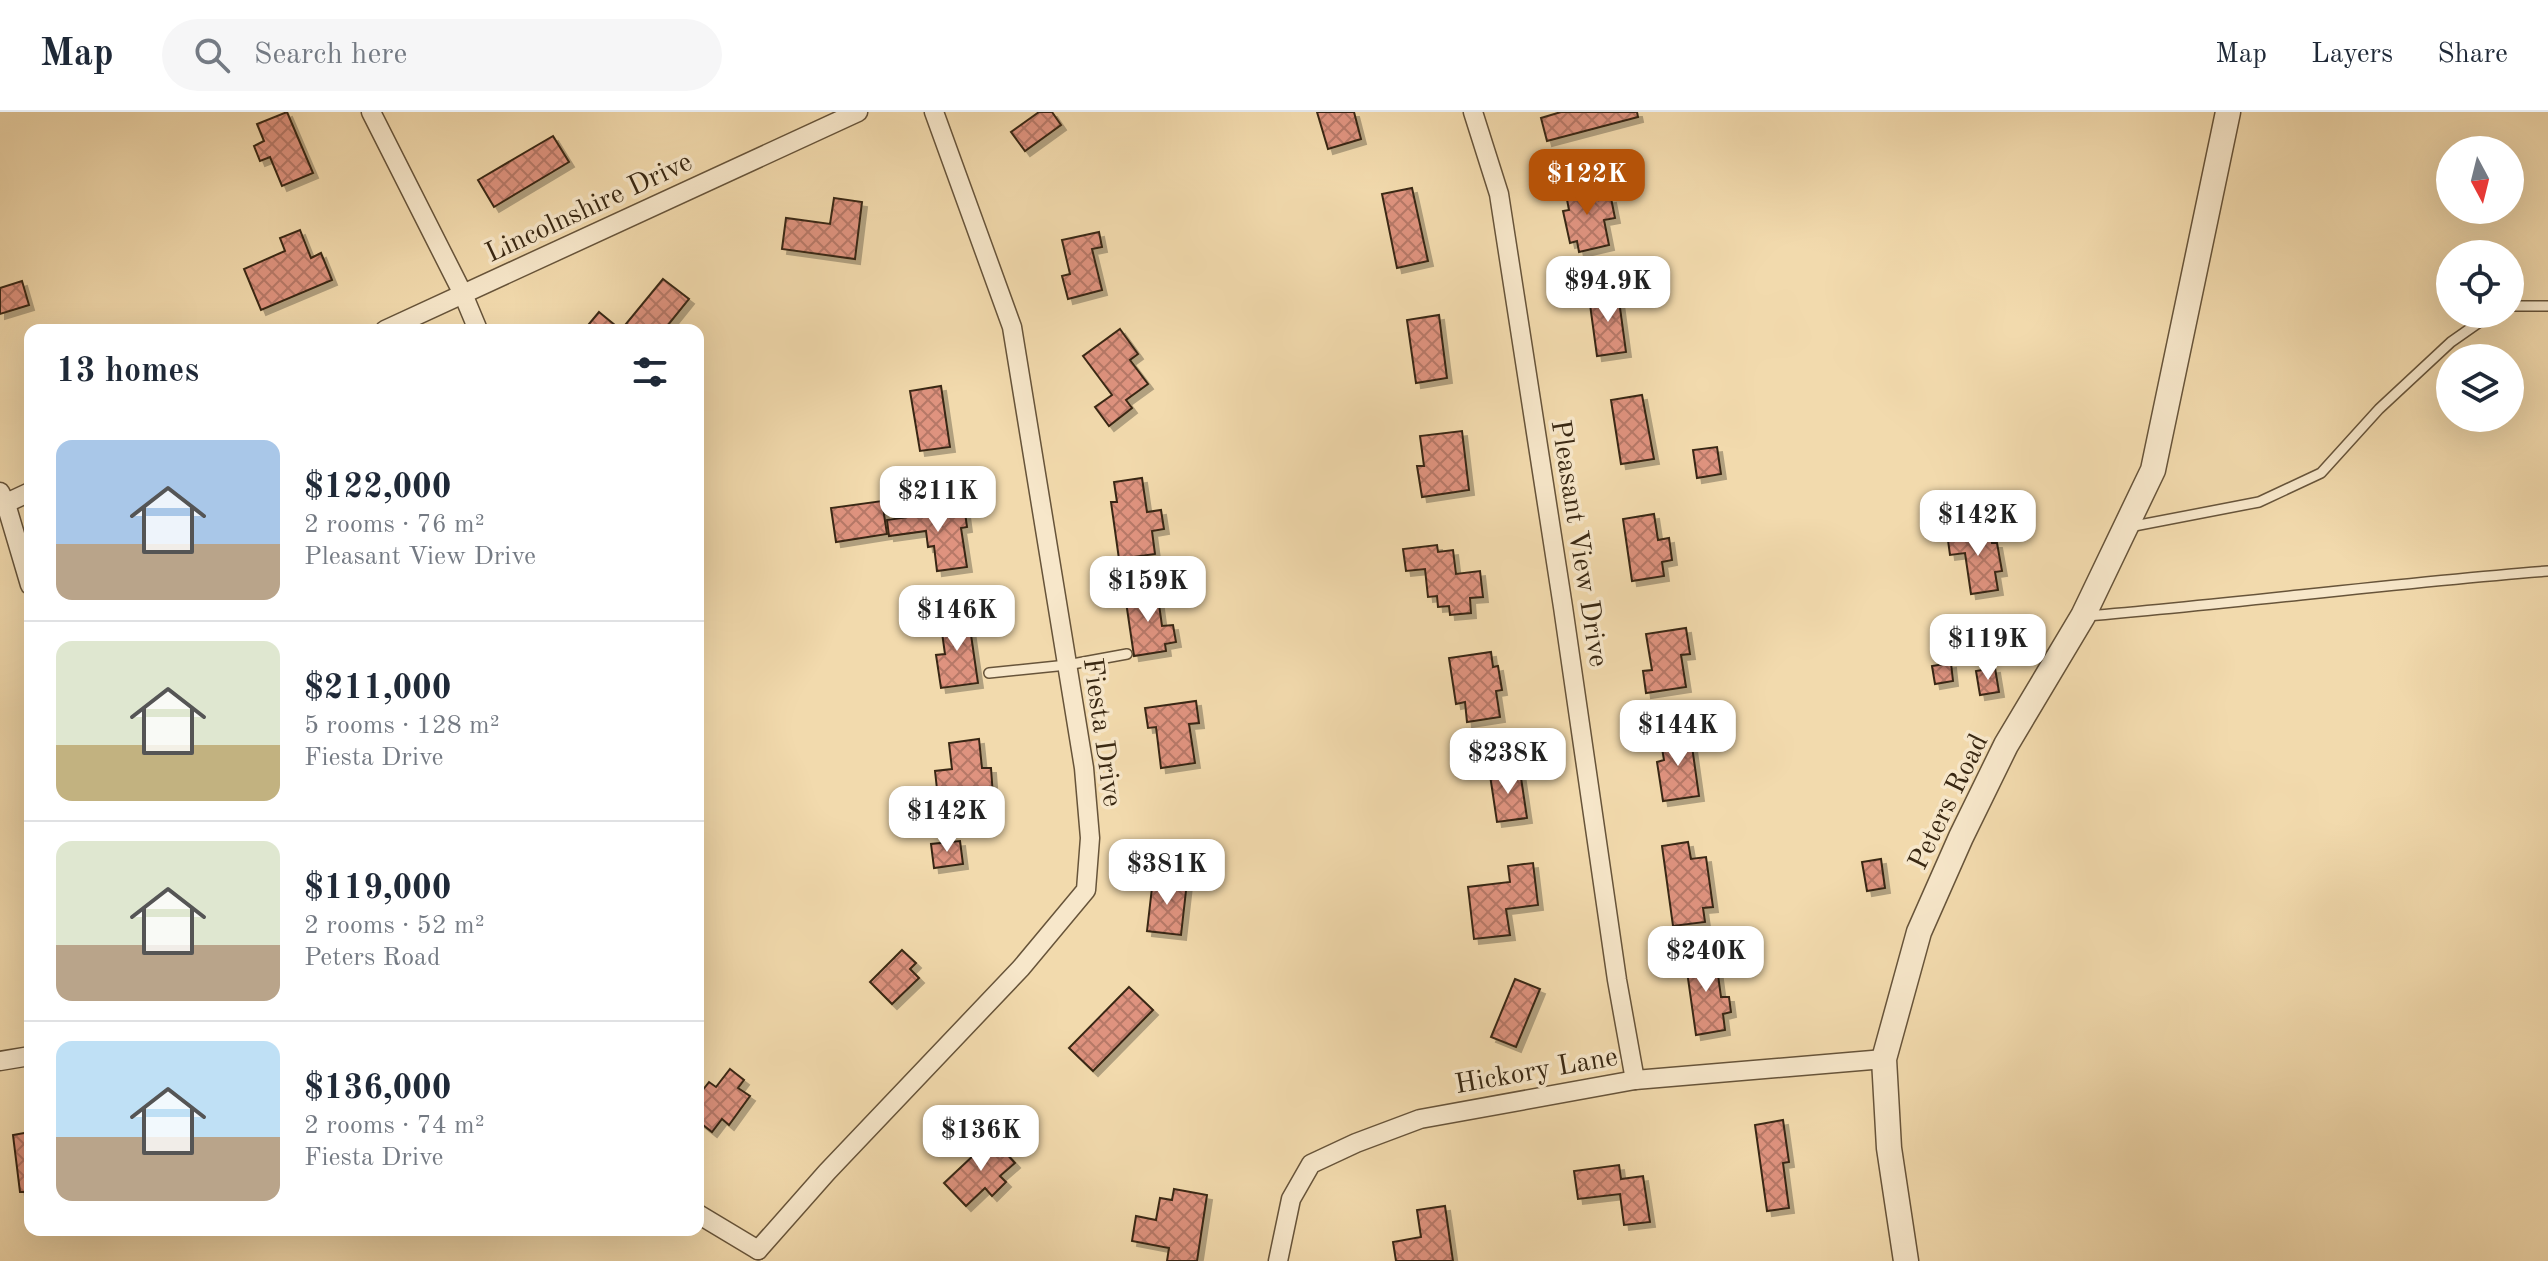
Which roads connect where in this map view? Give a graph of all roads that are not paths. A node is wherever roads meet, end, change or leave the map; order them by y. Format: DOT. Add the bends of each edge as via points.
graph roads {
  1 [pos="371,112"];
  2 [pos="858,112"];
  3 [pos="934,112"];
  4 [pos="1473,112"];
  5 [pos="2228,112"];
  6 [pos="463,294"];
  7 [pos="2524,306"];
  8 [pos="2548,306"];
  9 [pos="398,324"];
  10 [pos="476,324"];
  11 [pos="2471,328"];
  12 [pos="24,494"];
  13 [pos="2,501"];
  14 [pos="2125,528"];
  15 [pos="24,567"];
  16 [pos="2548,571"];
  17 [pos="2083,616"];
  18 [pos="1127,654"];
  19 [pos="1067,665"];
  20 [pos="989,673"];
  21 [pos="24,1057"];
  22 [pos="1884,1059"];
  23 [pos="0,1061"];
  24 [pos="1635,1080"];
  25 [pos="704,1218"];
  26 [pos="758,1256"];
  27 [pos="1278,1261"];
  28 [pos="1906,1261"];
  1 -- 6 [label="street"];
  2 -- 6 [label="street, Lincolnshire Drive"];
  3 -- 19 [label="street, Fiesta Drive" via="1012,327"];
  4 -- 24 [label="street, Pleasant View Drive" via="1499,194"];
  5 -- 14 [label="street, Peters Road" via="2153,470"];
  6 -- 9 [label="street, Lincolnshire Drive"];
  6 -- 10 [label="street"];
  7 -- 8 [label="lane"];
  11 -- 14 [label="lane" via="2379,409 2321,473 2259,502"];
  12 -- 13 [label="street"];
  13 -- 15 [label="street"];
  14 -- 17 [label="street, Peters Road"];
  16 -- 17 [label="lane"];
  17 -- 22 [label="street, Peters Road" via="2006,745 1961,837 1919,932"];
  18 -- 19 [label="lane"];
  19 -- 20 [label="lane"];
  19 -- 26 [label="street, Fiesta Drive" via="1090,838 1086,890 1021,968 827,1172"];
  21 -- 23 [label="street"];
  22 -- 24 [label="street, Hickory Lane"];
  22 -- 28 [label="street, Peters Road" via="1889,1148"];
  24 -- 27 [label="street, Hickory Lane" via="1420,1119 1311,1164 1291,1199"];
  25 -- 26 [label="street"];
}
